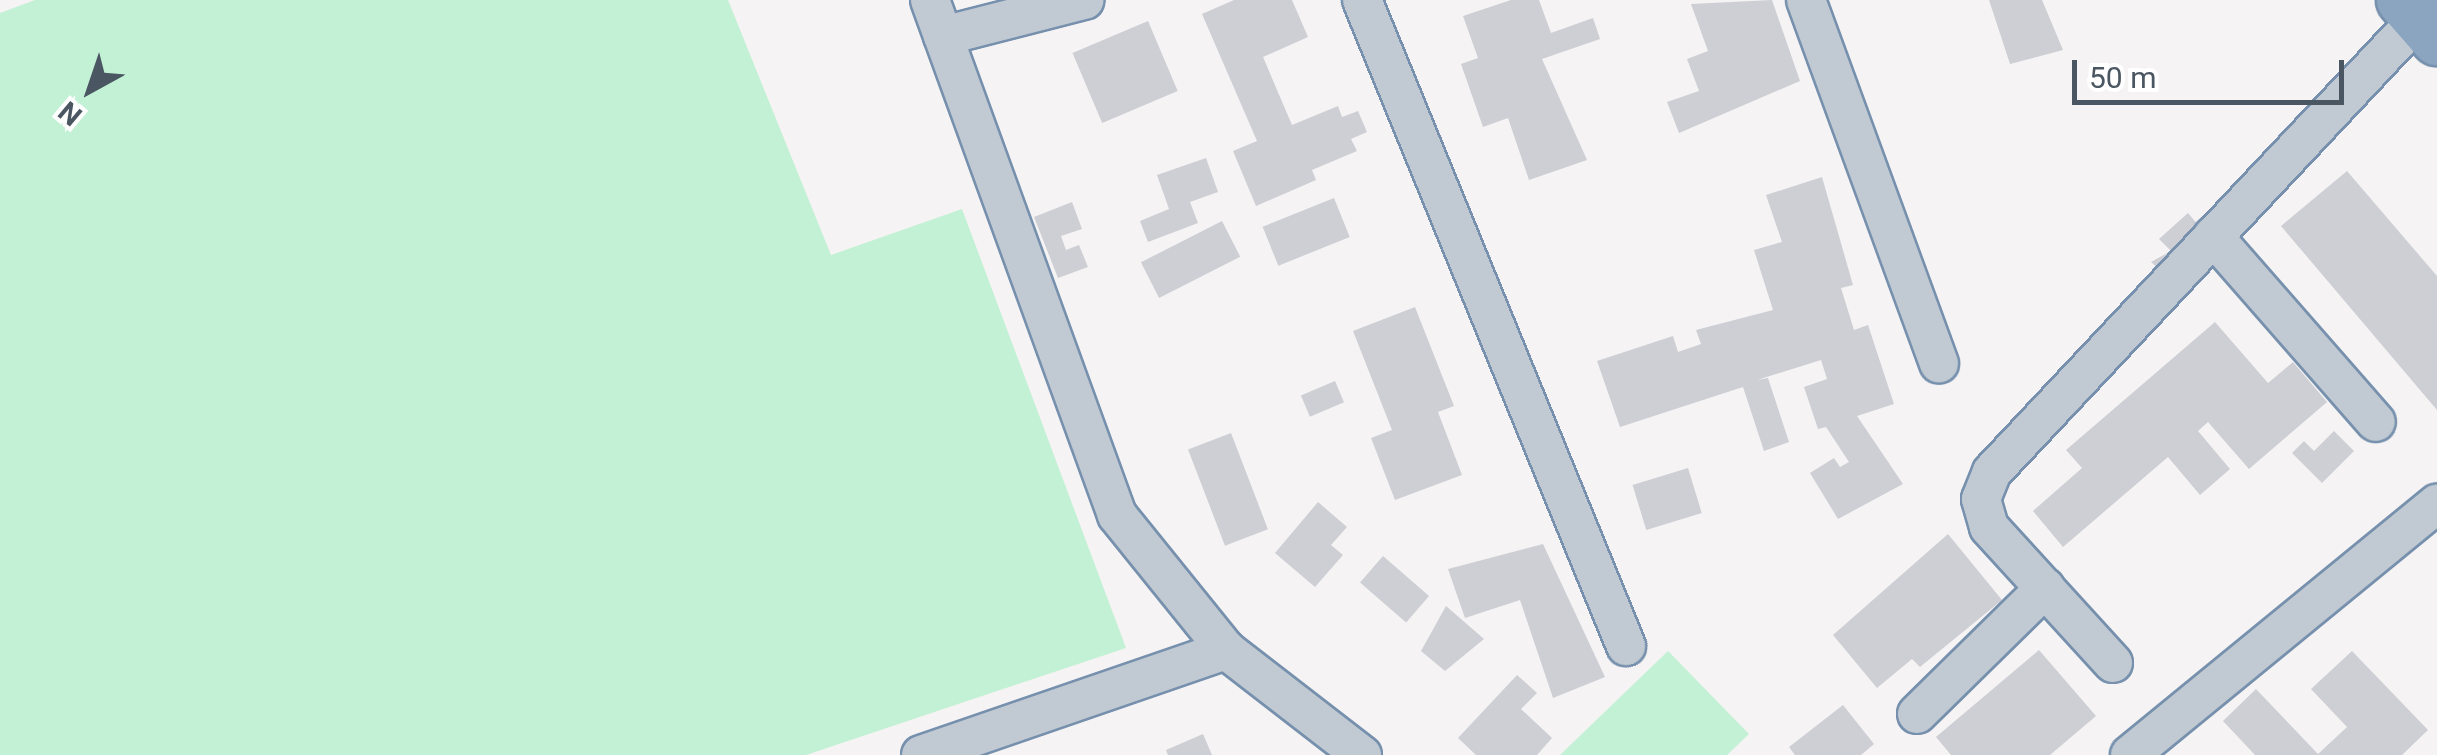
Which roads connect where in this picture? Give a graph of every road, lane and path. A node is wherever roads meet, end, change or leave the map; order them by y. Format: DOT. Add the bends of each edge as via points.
graph roads {
  1 [pos="930,0"];
  2 [pos="1084,0"];
  3 [pos="1362,0"];
  4 [pos="1806,0"];
  5 [pos="2419,19"];
  6 [pos="944,36"];
  7 [pos="2213,236"];
  8 [pos="1939,363"];
  9 [pos="2376,422"];
  10 [pos="2437,504"];
  11 [pos="2046,588"];
  12 [pos="1626,646"];
  13 [pos="1226,650"];
  14 [pos="2113,663"];
  15 [pos="1916,714"];
  16 [pos="1014,740"];
  17 [pos="921,755"];
  18 [pos="1362,755"];
  19 [pos="2130,755"];
  1 -- 6 [label="street"];
  2 -- 6 [label="street"];
  3 -- 12 [label="street"];
  4 -- 8 [label="street"];
  5 -- 7 [label="street"];
  6 -- 13 [label="street" via="1117,515 1168,590"];
  7 -- 9 [label="street"];
  7 -- 11 [label="street" via="1992,472 1981,499 1989,527"];
  10 -- 19 [label="street"];
  11 -- 14 [label="street"];
  11 -- 15 [label="street"];
  13 -- 16 [label="street"];
  13 -- 18 [label="street"];
  16 -- 17 [label="street"];
}
